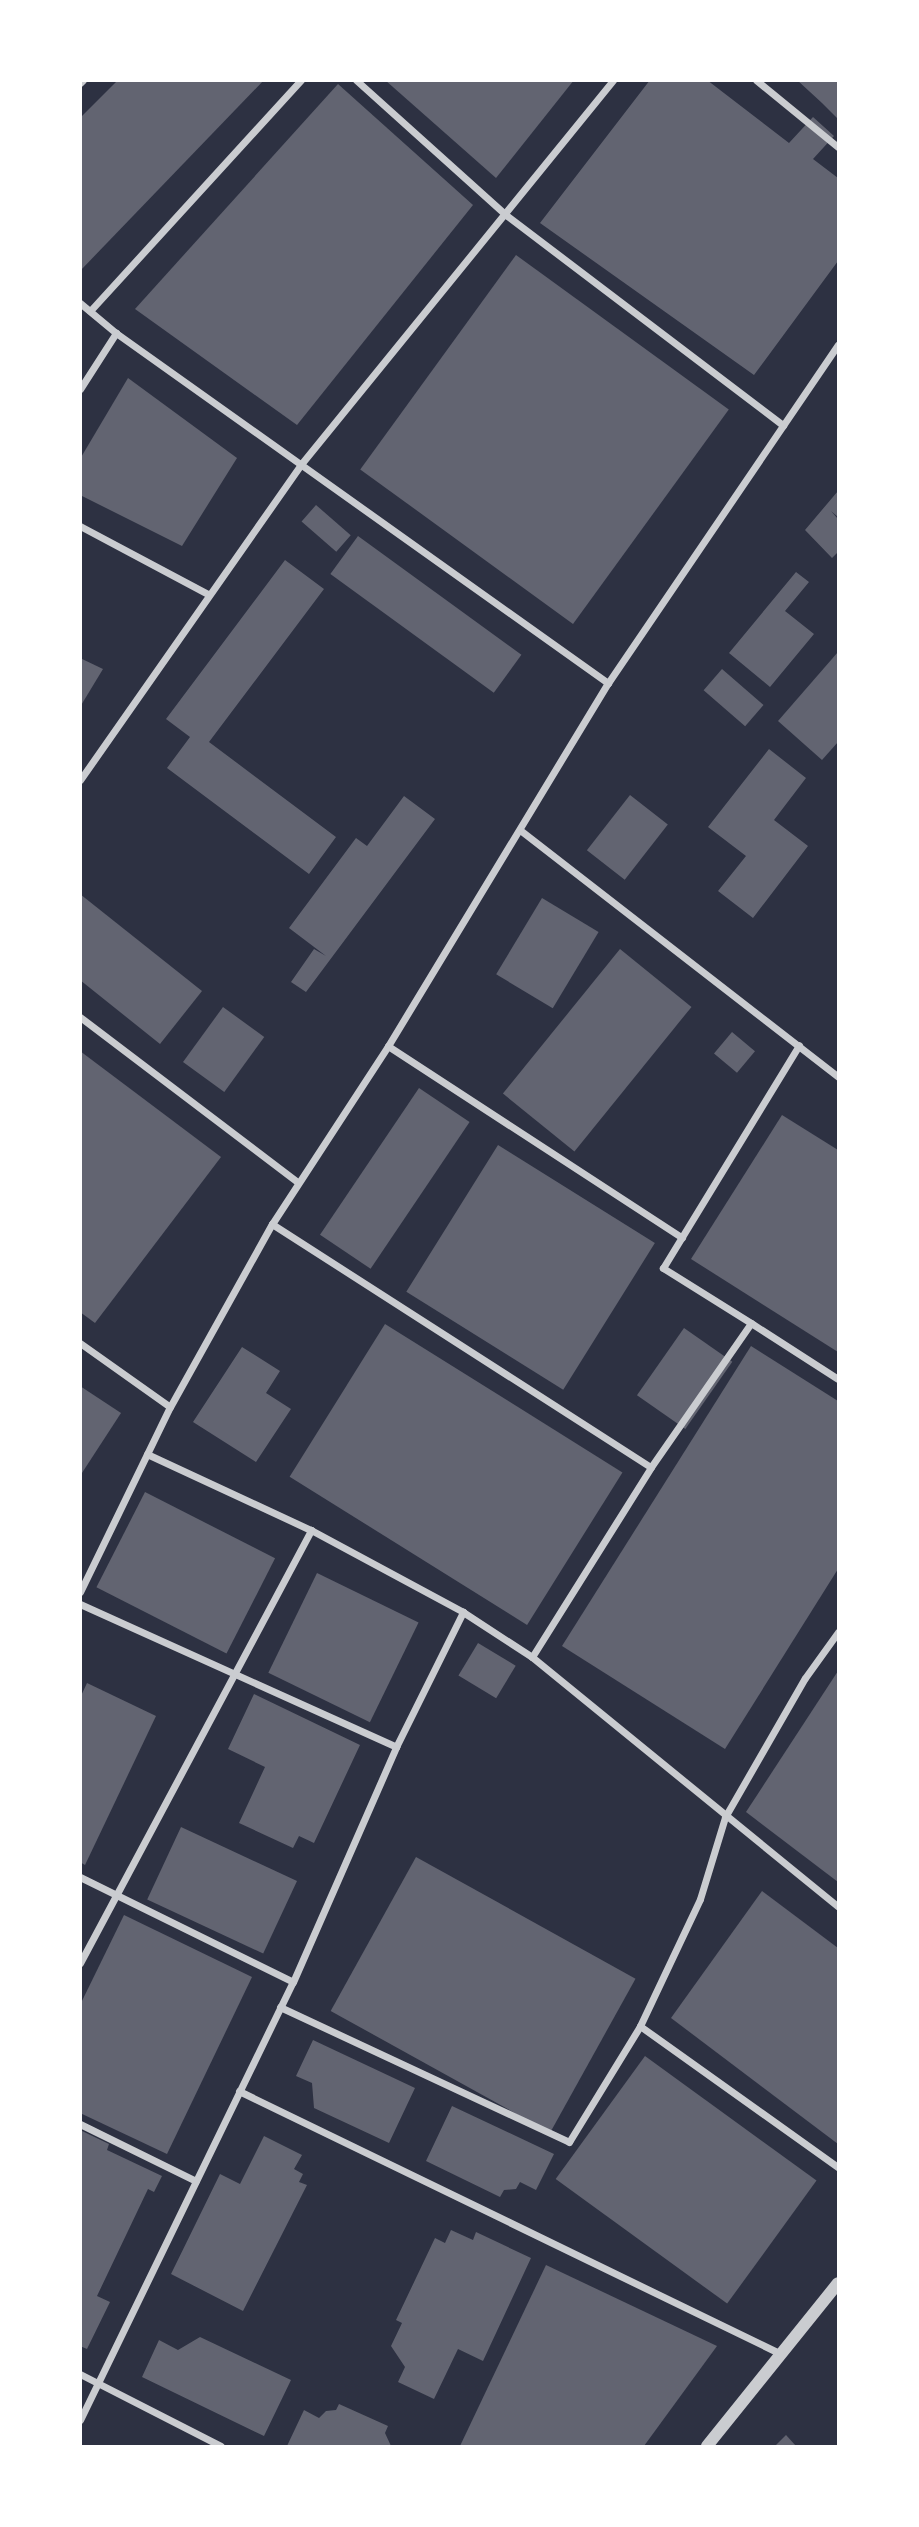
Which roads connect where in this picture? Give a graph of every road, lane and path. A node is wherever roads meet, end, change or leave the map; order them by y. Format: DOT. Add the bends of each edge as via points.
graph roads {
  1 [pos="301,80"];
  2 [pos="356,80"];
  3 [pos="613,80"];
  4 [pos="756,80"];
  5 [pos="838,147"];
  6 [pos="506,215"];
  7 [pos="80,303"];
  8 [pos="90,311"];
  9 [pos="116,333"];
  10 [pos="838,345"];
  11 [pos="80,389"];
  12 [pos="783,425"];
  13 [pos="302,463"];
  14 [pos="80,526"];
  15 [pos="208,594"];
  16 [pos="608,683"];
  17 [pos="80,780"];
  18 [pos="520,830"];
  19 [pos="80,1017"];
  20 [pos="799,1045"];
  21 [pos="388,1046"];
  22 [pos="838,1077"];
  23 [pos="297,1182"];
  24 [pos="272,1224"];
  25 [pos="682,1238"];
  26 [pos="751,1323"];
  27 [pos="80,1343"];
  28 [pos="838,1379"];
  29 [pos="170,1407"];
  30 [pos="146,1454"];
  31 [pos="651,1467"];
  32 [pos="311,1530"];
  33 [pos="80,1592"];
  34 [pos="80,1604"];
  35 [pos="463,1612"];
  36 [pos="838,1632"];
  37 [pos="532,1657"];
  38 [pos="237,1674"];
  39 [pos="396,1747"];
  40 [pos="725,1817"];
  41 [pos="80,1877"];
  42 [pos="113,1894"];
  43 [pos="838,1907"];
  44 [pos="80,1963"];
  45 [pos="293,1982"];
  46 [pos="280,2007"];
  47 [pos="640,2026"];
  48 [pos="239,2091"];
  49 [pos="80,2124"];
  50 [pos="838,2167"];
  51 [pos="196,2181"];
  52 [pos="838,2283"];
  53 [pos="781,2354"];
  54 [pos="80,2374"];
  55 [pos="98,2384"];
  56 [pos="80,2420"];
  57 [pos="221,2446"];
  58 [pos="707,2446"];
  1 -- 8 [label="street"];
  2 -- 6 [label="street"];
  3 -- 6 [label="street"];
  4 -- 5 [label="street"];
  6 -- 12 [label="street"];
  6 -- 13 [label="street"];
  7 -- 8 [label="street"];
  8 -- 9 [label="street"];
  9 -- 11 [label="street"];
  9 -- 13 [label="street"];
  10 -- 12 [label="street"];
  12 -- 16 [label="street"];
  13 -- 15 [label="street"];
  13 -- 16 [label="street"];
  14 -- 15 [label="street"];
  15 -- 17 [label="street"];
  16 -- 18 [label="street"];
  18 -- 20 [label="street"];
  18 -- 21 [label="street"];
  19 -- 23 [label="street"];
  20 -- 22 [label="street"];
  20 -- 25 [label="street"];
  21 -- 23 [label="street"];
  21 -- 25 [label="street"];
  23 -- 24 [label="street"];
  24 -- 29 [label="street"];
  24 -- 31 [label="street"];
  25 -- 26 [label="street" via="663,1268"];
  26 -- 28 [label="street"];
  26 -- 31 [label="street"];
  27 -- 29 [label="street"];
  29 -- 30 [label="street"];
  30 -- 32 [label="street"];
  30 -- 33 [label="street"];
  31 -- 37 [label="street"];
  32 -- 35 [label="street"];
  32 -- 38 [label="street"];
  34 -- 38 [label="street"];
  35 -- 37 [label="street"];
  35 -- 39 [label="street"];
  36 -- 40 [label="street" via="805,1678"];
  37 -- 40 [label="street"];
  38 -- 39 [label="street"];
  38 -- 42 [label="street"];
  39 -- 45 [label="street"];
  40 -- 43 [label="street"];
  40 -- 47 [label="street" via="700,1899"];
  41 -- 42 [label="street"];
  42 -- 44 [label="street"];
  42 -- 45 [label="street"];
  45 -- 46 [label="street"];
  46 -- 47 [label="street" via="569,2142"];
  46 -- 48 [label="street"];
  47 -- 50 [label="street"];
  48 -- 51 [label="street"];
  48 -- 53 [label="street"];
  49 -- 51 [label="street"];
  51 -- 55 [label="street"];
  52 -- 53 [label="street"];
  53 -- 58 [label="street"];
  54 -- 55 [label="street"];
  55 -- 56 [label="street"];
  55 -- 57 [label="street"];
}
